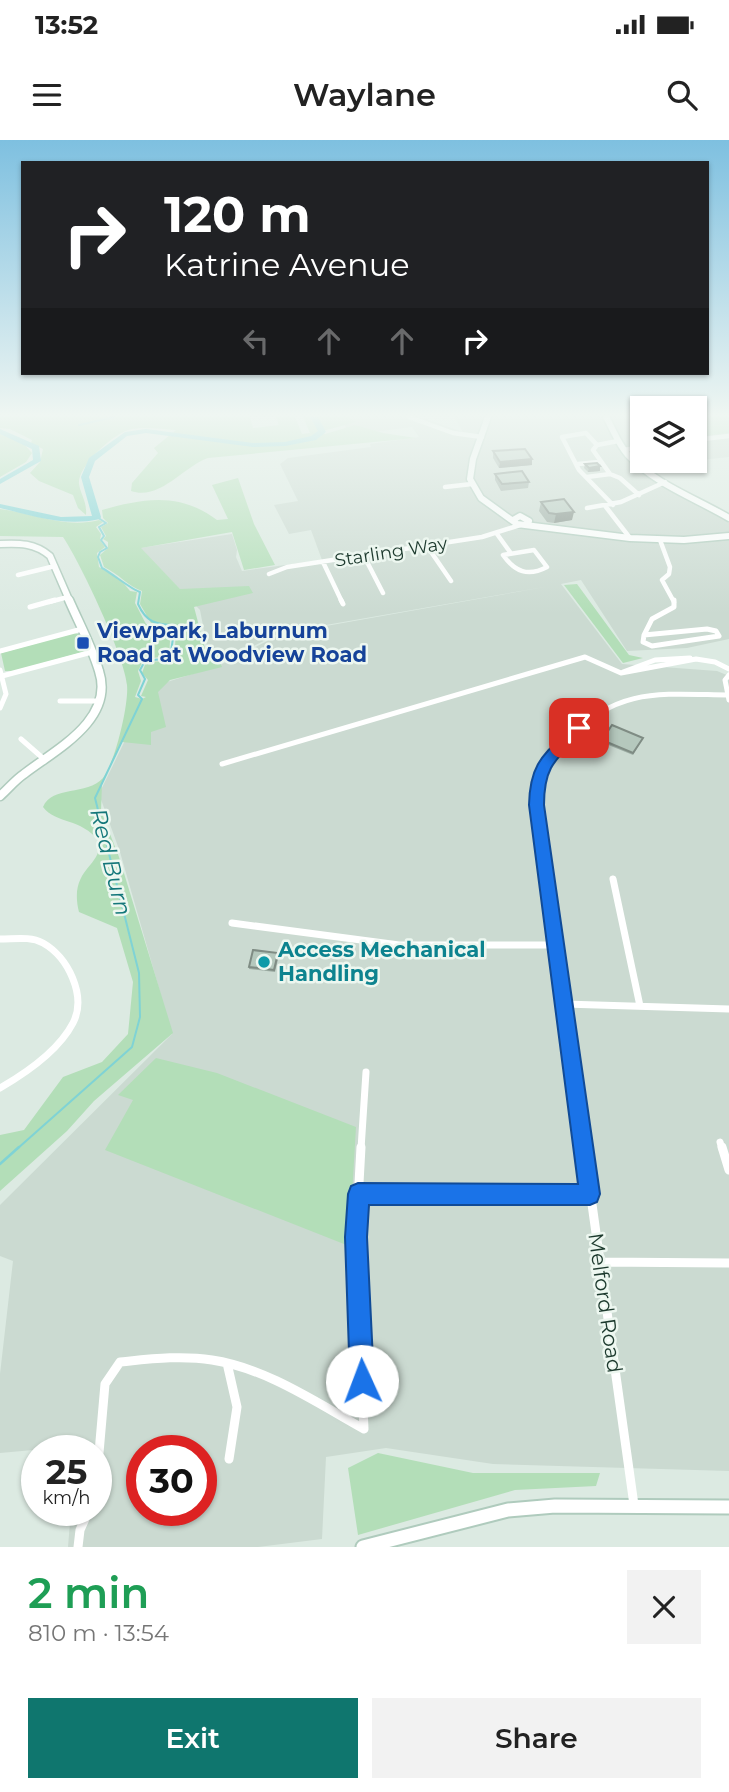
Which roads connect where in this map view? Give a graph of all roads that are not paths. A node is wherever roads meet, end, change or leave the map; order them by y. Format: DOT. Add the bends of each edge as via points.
graph roads {
  1 [pos="592,483"];
  2 [pos="625,483"];
  3 [pos="663,483"];
  4 [pos="665,483"];
  5 [pos="472,484"];
  6 [pos="445,487"];
  7 [pos="639,495"];
  8 [pos="613,505"];
  9 [pos="606,507"];
  10 [pos="587,508"];
  11 [pos="729,518"];
  12 [pos="517,521"];
  13 [pos="497,534"];
  14 [pos="729,536"];
  15 [pos="630,538"];
  16 [pos="660,540"];
  17 [pos="0,544"];
  18 [pos="427,546"];
  19 [pos="510,552"];
  20 [pos="364,556"];
  21 [pos="323,562"];
  22 [pos="55,566"];
  23 [pos="269,573"];
  24 [pos="18,575"];
  25 [pos="451,581"];
  26 [pos="383,593"];
  27 [pos="68,597"];
  28 [pos="342,604"];
  29 [pos="30,607"];
  30 [pos="82,629"];
  31 [pos="644,635"];
  32 [pos="0,651"];
  33 [pos="92,652"];
  34 [pos="729,669"];
  35 [pos="1,673"];
  36 [pos="729,675"];
  37 [pos="728,697"];
  38 [pos="60,701"];
  39 [pos="99,701"];
  40 [pos="0,708"];
  41 [pos="20,739"];
  42 [pos="44,760"];
  43 [pos="222,764"];
  44 [pos="0,796"];
  45 [pos="613,878"];
  46 [pos="232,923"];
  47 [pos="0,939"];
  48 [pos="556,945"];
  49 [pos="564,1004"];
  50 [pos="640,1006"];
  51 [pos="729,1009"];
  52 [pos="366,1072"];
  53 [pos="0,1088"];
  54 [pos="720,1142"];
  55 [pos="729,1170"];
  56 [pos="358,1194"];
  57 [pos="590,1194"];
  58 [pos="599,1262"];
  59 [pos="729,1263"];
  60 [pos="228,1363"];
  61 [pos="100,1435"];
  62 [pos="229,1459"];
  63 [pos="635,1507"];
  64 [pos="729,1507"];
  65 [pos="82,1526"];
  66 [pos="416,1541"];
  67 [pos="78,1547"];
  68 [pos="363,1547"];
  1 -- 8 [label="street"];
  2 -- 7 [label="street"];
  3 -- 7 [label="street"];
  4 -- 11 [label="street"];
  5 -- 6 [label="street"];
  5 -- 12 [label="street" via="488,505"];
  7 -- 8 [label="street"];
  8 -- 9 [label="street"];
  9 -- 10 [label="street"];
  9 -- 15 [label="street"];
  12 -- 13 [label="street, Starling Way"];
  12 -- 15 [label="street"];
  13 -- 18 [label="street, Starling Way"];
  13 -- 19 [label="street"];
  14 -- 16 [label="street"];
  15 -- 16 [label="street"];
  16 -- 31 [label="street" via="670,567 662,580 674,607 658,611"];
  17 -- 22 [label="street" via="24,543 43,549"];
  18 -- 20 [label="street, Starling Way"];
  18 -- 25 [label="street"];
  19 -- 19 [label="street" via="534,550 547,566 520,573 503,555"];
  20 -- 21 [label="street, Starling Way"];
  20 -- 26 [label="street"];
  21 -- 23 [label="street, Starling Way"];
  21 -- 28 [label="street"];
  22 -- 24 [label="street"];
  22 -- 27 [label="street"];
  27 -- 29 [label="street"];
  27 -- 30 [label="street"];
  30 -- 32 [label="street"];
  30 -- 33 [label="street"];
  31 -- 31 [label="street" via="707,629 719,636 652,646 643,642"];
  33 -- 35 [label="street"];
  33 -- 39 [label="street" via="102,679"];
  34 -- 43 [label="street" via="696,659 621,673 585,657"];
  35 -- 40 [label="street" via="7,697"];
  36 -- 37 [label="street" via="725,680"];
  37 -- 48 [label="street, Melford Road" via="621,700 590,717 544,763 537,781 537,805"];
  38 -- 39 [label="street"];
  39 -- 42 [label="street" via="85,726"];
  41 -- 42 [label="street"];
  42 -- 44 [label="street"];
  45 -- 50 [label="street"];
  46 -- 48 [label="street" via="399,945"];
  47 -- 53 [label="street" via="33,939 60,955 79,998 75,1021 55,1045"];
  48 -- 49 [label="street, Melford Road"];
  49 -- 50 [label="street"];
  49 -- 57 [label="street, Melford Road"];
  50 -- 51 [label="street"];
  52 -- 56 [label="street"];
  54 -- 55 [label="street"];
  56 -- 57 [label="street"];
  56 -- 60 [label="street" via="364,1429"];
  57 -- 58 [label="street, Melford Road"];
  58 -- 59 [label="street"];
  58 -- 63 [label="street, Melford Road"];
  60 -- 61 [label="street" via="176,1357 120,1362 104,1384"];
  60 -- 62 [label="street" via="237,1407"];
  63 -- 64 [label="street"];
  63 -- 66 [label="street" via="508,1510"];
  65 -- 67 [label="street"];
  66 -- 68 [label="street"];
}
